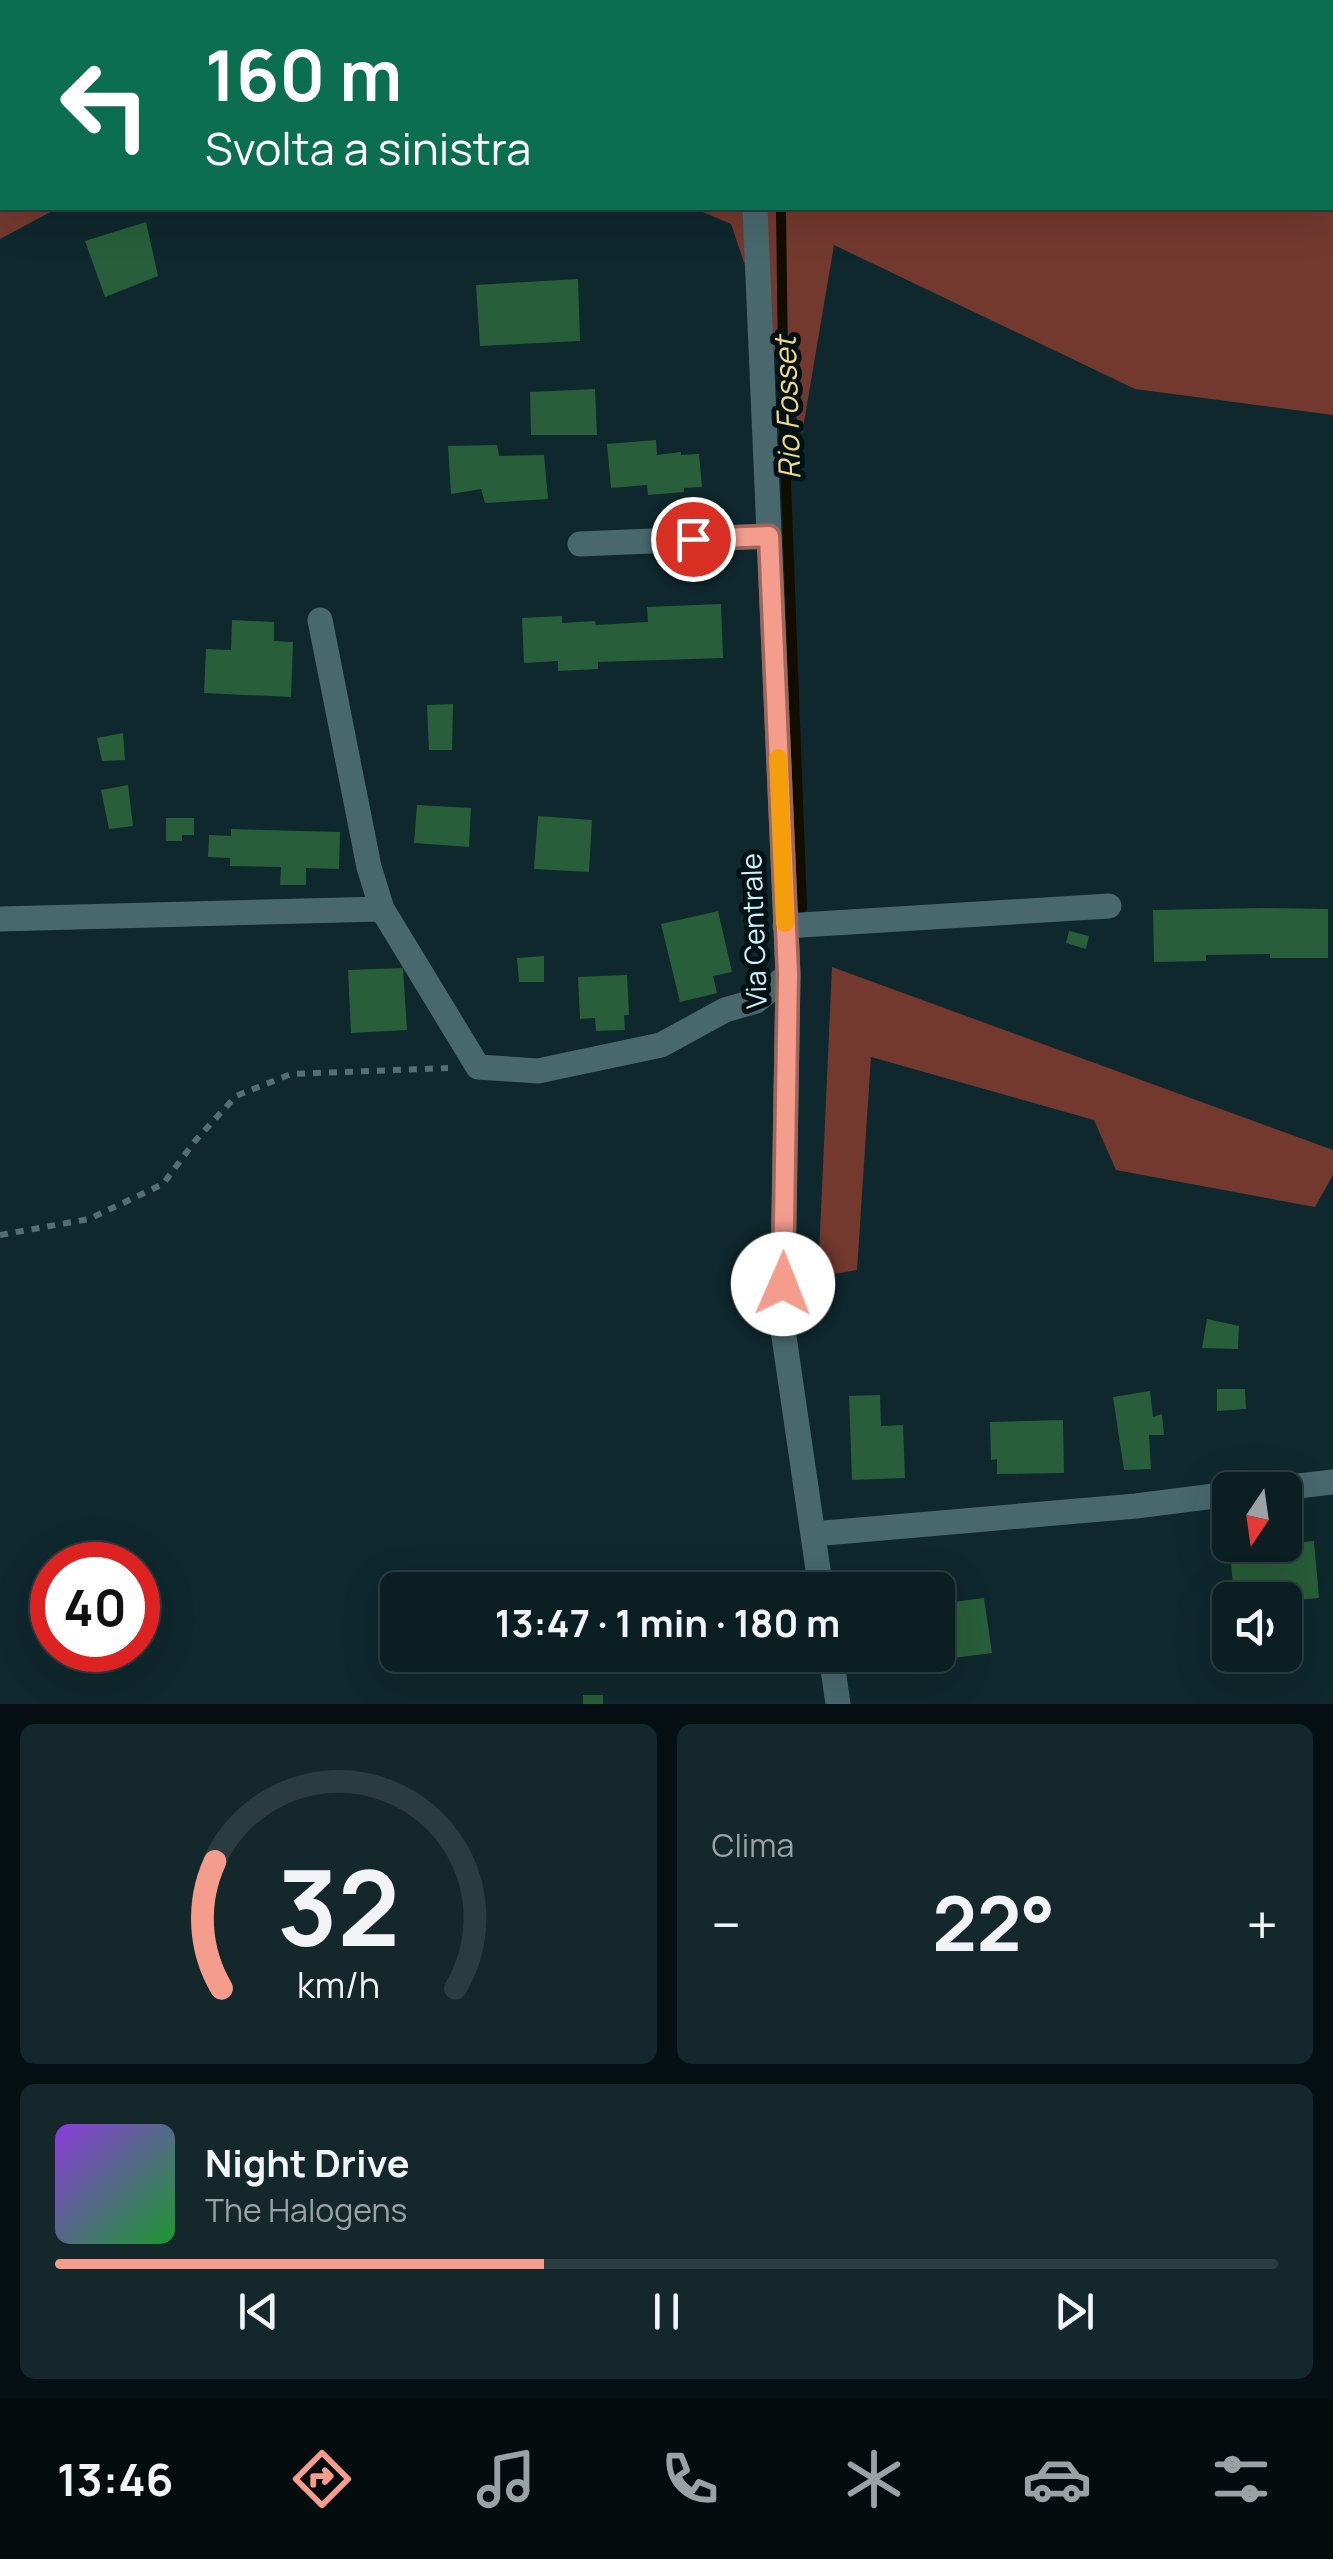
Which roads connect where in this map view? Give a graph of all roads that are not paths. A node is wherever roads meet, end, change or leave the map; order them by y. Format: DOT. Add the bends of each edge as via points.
graph roads {
  1 [pos="755,210"];
  2 [pos="769,536"];
  3 [pos="580,544"];
  4 [pos="320,620"];
  5 [pos="1109,906"];
  6 [pos="382,909"];
  7 [pos="0,919"];
  8 [pos="785,926"];
  9 [pos="788,974"];
  10 [pos="1333,1482"];
  11 [pos="1302,1486"];
  12 [pos="1212,1496"];
  13 [pos="813,1534"];
  14 [pos="819,1572"];
  15 [pos="833,1672"];
  16 [pos="838,1704"];
  1 -- 2 [label="street, Via Centrale"];
  2 -- 3 [label="street"];
  2 -- 8 [label="street, Via Centrale"];
  4 -- 6 [label="street"];
  5 -- 8 [label="street"];
  6 -- 7 [label="street"];
  6 -- 9 [label="street" via="478,1067 538,1071 661,1044 756,1001"];
  8 -- 9 [label="street, Via Centrale"];
  9 -- 13 [label="street, Via Centrale" via="782,1323"];
  10 -- 11 [label="street"];
  12 -- 13 [label="street"];
  13 -- 14 [label="street, Via Centrale"];
  15 -- 16 [label="street"];
}
